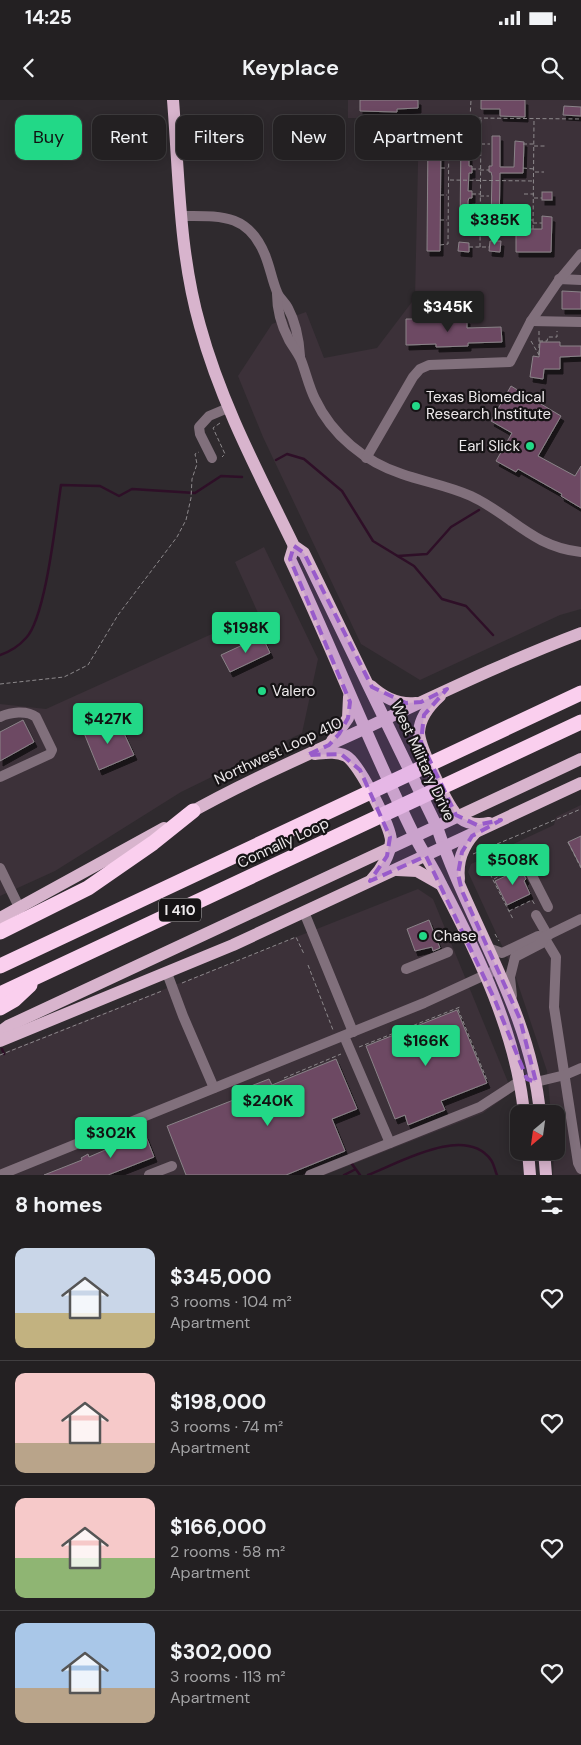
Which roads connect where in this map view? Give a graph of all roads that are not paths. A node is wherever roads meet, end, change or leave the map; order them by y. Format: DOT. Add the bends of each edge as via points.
graph roads {
  1 [pos="173,100"];
  2 [pos="182,216"];
  3 [pos="581,254"];
  4 [pos="559,279"];
  5 [pos="581,280"];
  6 [pos="277,294"];
  7 [pos="535,321"];
  8 [pos="581,322"];
  9 [pos="300,357"];
  10 [pos="228,408"];
  11 [pos="212,458"];
  12 [pos="366,458"];
  13 [pos="294,546"];
  14 [pos="581,552"];
  15 [pos="581,633"];
  16 [pos="368,683"];
  17 [pos="347,687"];
  18 [pos="447,689"];
  19 [pos="581,693"];
  20 [pos="421,702"];
  21 [pos="0,717"];
  22 [pos="385,719"];
  23 [pos="581,722"];
  24 [pos="364,728"];
  25 [pos="329,745"];
  26 [pos="307,755"];
  27 [pos="581,759"];
  28 [pos="0,777"];
  29 [pos="581,783"];
  30 [pos="193,811"];
  31 [pos="501,820"];
  32 [pos="475,832"];
  33 [pos="444,847"];
  34 [pos="520,852"];
  35 [pos="426,855"];
  36 [pos="0,868"];
  37 [pos="392,871"];
  38 [pos="370,881"];
  39 [pos="443,887"];
  40 [pos="462,891"];
  41 [pos="548,907"];
  42 [pos="20,909"];
  43 [pos="536,911"];
  44 [pos="304,912"];
  45 [pos="0,918"];
  46 [pos="581,919"];
  47 [pos="0,932"];
  48 [pos="546,937"];
  49 [pos="493,943"];
  50 [pos="448,952"];
  51 [pos="0,966"];
  52 [pos="498,968"];
  53 [pos="406,969"];
  54 [pos="167,973"];
  55 [pos="484,975"];
  56 [pos="40,976"];
  57 [pos="0,994"];
  58 [pos="512,1000"];
  59 [pos="0,1008"];
  60 [pos="0,1032"];
  61 [pos="344,1035"];
  62 [pos="0,1041"];
  63 [pos="510,1041"];
  64 [pos="581,1068"];
  65 [pos="565,1075"];
  66 [pos="520,1081"];
  67 [pos="536,1082"];
  68 [pos="214,1088"];
  69 [pos="523,1105"];
  70 [pos="539,1105"];
  71 [pos="390,1143"];
  72 [pos="529,1160"];
  73 [pos="545,1160"];
  74 [pos="172,1166"];
  75 [pos="581,1169"];
  76 [pos="14,1172"];
  77 [pos="0,1175"];
  78 [pos="149,1175"];
  79 [pos="310,1175"];
  80 [pos="530,1175"];
  81 [pos="546,1175"];
  1 -- 2 [label="main road, West Military Drive"];
  2 -- 6 [label="lane" via="221,216 237,221 254,236 265,254"];
  2 -- 10 [label="main road, West Military Drive" via="187,266 199,325"];
  3 -- 4 [label="lane"];
  4 -- 5 [label="lane"];
  4 -- 7 [label="lane"];
  6 -- 9 [label="lane" via="288,308 299,336"];
  6 -- 9 [label="lane" via="272,313 280,334"];
  7 -- 8 [label="lane"];
  7 -- 12 [label="lane" via="510,362 429,365 420,369"];
  9 -- 12 [label="lane" via="315,399 330,422"];
  10 -- 11 [label="lane" via="209,416 199,427"];
  10 -- 13 [label="main road, West Military Drive"];
  12 -- 14 [label="lane" via="401,474 471,496 538,540 562,550"];
  13 -- 16 [label="main road, West Military Drive" via="304,553"];
  13 -- 17 [label="main road, West Military Drive" via="290,558"];
  15 -- 18 [label="main road, Northwest Loop 410"];
  16 -- 20 [label="main road" via="397,702"];
  16 -- 22 [label="main road, West Military Drive"];
  17 -- 24 [label="main road, West Military Drive"];
  17 -- 25 [label="main road" via="350,702 348,718"];
  18 -- 20 [label="main road, Northwest Loop 410"];
  18 -- 31 [label="main road" via="422,719 419,732 423,747 456,815 478,825"];
  19 -- 51 [label="highway, Connally Loop / I 410"];
  20 -- 22 [label="main road, Northwest Loop 410"];
  21 -- 28 [label="lane" via="9,713 32,714 52,750 50,754"];
  22 -- 24 [label="main road, Northwest Loop 410"];
  22 -- 33 [label="main road, West Military Drive"];
  23 -- 56 [label="highway, Connally Loop / I 410"];
  24 -- 25 [label="main road, Northwest Loop 410"];
  24 -- 35 [label="main road, West Military Drive"];
  25 -- 26 [label="main road, Northwest Loop 410"];
  26 -- 30 [label="main road, Northwest Loop 410"];
  26 -- 38 [label="main road" via="340,754 352,760 360,770 390,837 387,856"];
  27 -- 60 [label="main road"];
  29 -- 31 [label="main road"];
  30 -- 42 [label="main road, Northwest Loop 410"];
  30 -- 47 [label="highway" via="88,888"];
  31 -- 32 [label="main road"];
  32 -- 33 [label="main road"];
  32 -- 40 [label="main road" via="459,862"];
  33 -- 35 [label="main road"];
  33 -- 40 [label="main road, West Military Drive"];
  34 -- 41 [label="lane"];
  35 -- 37 [label="main road"];
  35 -- 39 [label="main road, West Military Drive"];
  36 -- 42 [label="lane"];
  37 -- 38 [label="main road"];
  37 -- 39 [label="main road" via="417,871"];
  38 -- 44 [label="main road"];
  39 -- 55 [label="main road, West Military Drive"];
  40 -- 49 [label="main road, West Military Drive"];
  42 -- 45 [label="main road, Northwest Loop 410"];
  43 -- 48 [label="lane"];
  44 -- 54 [label="main road"];
  44 -- 61 [label="lane"];
  46 -- 48 [label="lane"];
  48 -- 49 [label="lane" via="538,936 502,953"];
  48 -- 58 [label="lane" via="512,962"];
  48 -- 65 [label="lane" via="556,957 554,1007"];
  49 -- 52 [label="main road, West Military Drive"];
  50 -- 53 [label="lane"];
  52 -- 55 [label="lane"];
  52 -- 58 [label="main road, West Military Drive"];
  54 -- 62 [label="main road"];
  54 -- 68 [label="lane"];
  55 -- 61 [label="lane"];
  55 -- 63 [label="main road, West Military Drive"];
  56 -- 57 [label="highway, Connally Loop / I 410"];
  56 -- 59 [label="highway"];
  58 -- 67 [label="main road, West Military Drive" via="532,1058"];
  61 -- 68 [label="lane"];
  61 -- 71 [label="lane"];
  63 -- 66 [label="main road, West Military Drive"];
  63 -- 67 [label="main road" via="525,1067 527,1079"];
  64 -- 65 [label="lane"];
  65 -- 67 [label="lane"];
  65 -- 75 [label="lane"];
  66 -- 69 [label="main road, West Military Drive"];
  66 -- 71 [label="lane" via="480,1107"];
  67 -- 70 [label="main road, West Military Drive"];
  68 -- 76 [label="lane"];
  71 -- 79 [label="lane"];
  72 -- 80 [label="main road"];
  73 -- 81 [label="main road"];
  74 -- 78 [label="lane"];
  76 -- 77 [label="lane"];
}
